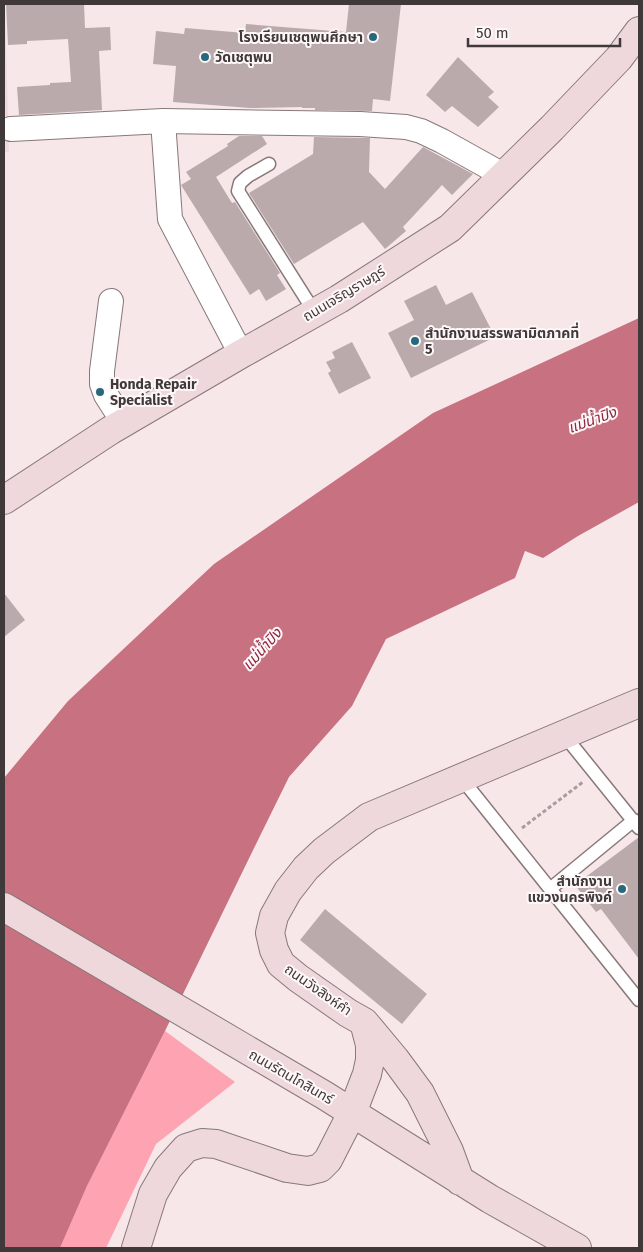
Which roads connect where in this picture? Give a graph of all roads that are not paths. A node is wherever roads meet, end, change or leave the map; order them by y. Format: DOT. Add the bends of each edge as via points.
graph roads {
  1 [pos="637,38"];
  2 [pos="163,121"];
  3 [pos="11,129"];
  4 [pos="269,164"];
  5 [pos="503,175"];
  6 [pos="111,301"];
  7 [pos="315,313"];
  8 [pos="241,354"];
  9 [pos="124,423"];
  10 [pos="4,500"];
  11 [pos="639,703"];
  12 [pos="564,735"];
  13 [pos="462,779"];
  14 [pos="637,824"];
  15 [pos="550,889"];
  16 [pos="4,907"];
  17 [pos="639,1000"];
  18 [pos="364,1022"];
  19 [pos="352,1112"];
  20 [pos="460,1181"];
  21 [pos="136,1248"];
  22 [pos="577,1248"];
  1 -- 5 [label="street, ถนนเจริญราษฎร์"];
  2 -- 3 [label="street"];
  2 -- 5 [label="street" via="406,127 442,141"];
  2 -- 8 [label="street" via="170,219"];
  4 -- 7 [label="lane" via="248,176 240,183 238,191"];
  5 -- 7 [label="street, ถนนเจริญราษฎร์" via="450,228"];
  6 -- 9 [label="street" via="102,384"];
  7 -- 8 [label="street, ถนนเจริญราษฎร์"];
  8 -- 9 [label="street, ถนนเจริญราษฎร์"];
  9 -- 10 [label="street, ถนนเจริญราษฎร์"];
  11 -- 12 [label="street, ถนนวังสิงห์คำ"];
  12 -- 13 [label="street, ถนนวังสิงห์คำ"];
  12 -- 14 [label="lane"];
  13 -- 15 [label="lane"];
  13 -- 18 [label="street, ถนนวังสิงห์คำ" via="362,823 306,868 274,916 270,933 281,964"];
  14 -- 15 [label="lane"];
  15 -- 17 [label="lane"];
  16 -- 19 [label="street, ถนนรัตนโกสินทร์"];
  18 -- 19 [label="street, ถนนวังสิงห์คำ" via="370,1060"];
  18 -- 20 [label="street" via="420,1093 450,1151"];
  19 -- 20 [label="street, ถนนรัตนโกสินทร์"];
  19 -- 21 [label="street, ถนนวังสิงห์คำ" via="328,1160 320,1168 308,1171 287,1168 216,1144 202,1143 186,1148 168,1168 153,1194"];
  20 -- 22 [label="street, ถนนรัตนโกสินทร์"];
}
